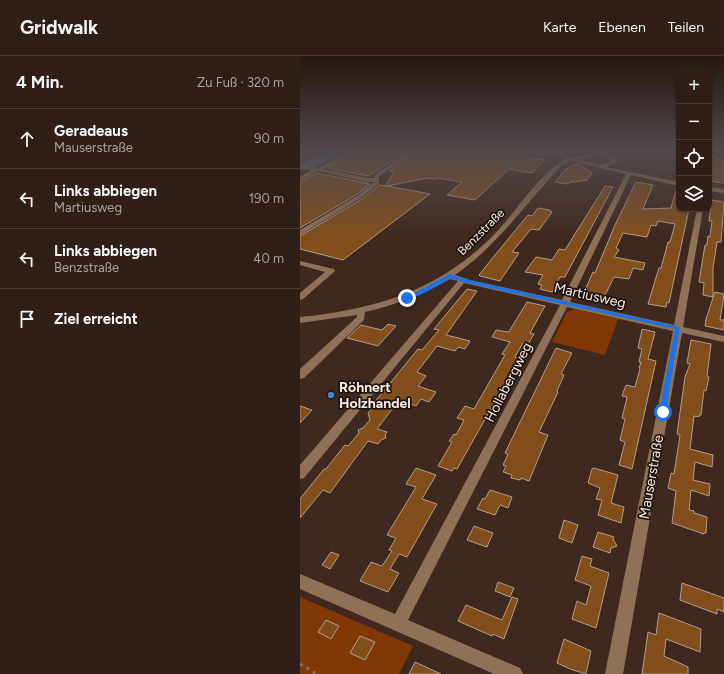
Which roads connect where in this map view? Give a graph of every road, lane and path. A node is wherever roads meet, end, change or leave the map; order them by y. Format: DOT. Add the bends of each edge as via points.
graph roads {
  1 [pos="376,179"];
  2 [pos="546,180"];
  3 [pos="626,180"];
  4 [pos="658,180"];
  5 [pos="676,183"];
  6 [pos="712,189"];
  7 [pos="724,191"];
  8 [pos="699,212"];
  9 [pos="300,233"];
  10 [pos="300,263"];
  11 [pos="450,276"];
  12 [pos="463,280"];
  13 [pos="300,296"];
  14 [pos="565,303"];
  15 [pos="361,311"];
  16 [pos="300,320"];
  17 [pos="678,328"];
  18 [pos="724,339"];
  19 [pos="300,375"];
  20 [pos="300,474"];
  21 [pos="300,581"];
  22 [pos="398,624"];
  23 [pos="300,664"];
  24 [pos="317,674"];
  25 [pos="514,674"];
  26 [pos="614,674"];
  1 -- 9 [label="street" via="377,182 359,197"];
  2 -- 11 [label="street, Benzstraße" via="489,244"];
  3 -- 14 [label="street, Hollabergweg"];
  4 -- 5 [label="street"];
  6 -- 7 [label="street"];
  8 -- 17 [label="street, Mauserstraße"];
  10 -- 13 [label="street" via="331,271"];
  11 -- 12 [label="street, Martiusweg"];
  11 -- 15 [label="street, Benzstraße" via="407,298"];
  12 -- 14 [label="street, Martiusweg"];
  12 -- 20 [label="street"];
  14 -- 17 [label="street, Martiusweg"];
  14 -- 22 [label="street, Hollabergweg"];
  15 -- 16 [label="street, Benzstraße"];
  15 -- 19 [label="street" via="361,318"];
  17 -- 18 [label="street, Martiusweg"];
  17 -- 26 [label="street, Mauserstraße"];
  21 -- 22 [label="street"];
  22 -- 25 [label="street"];
  23 -- 24 [label="path"];
}
